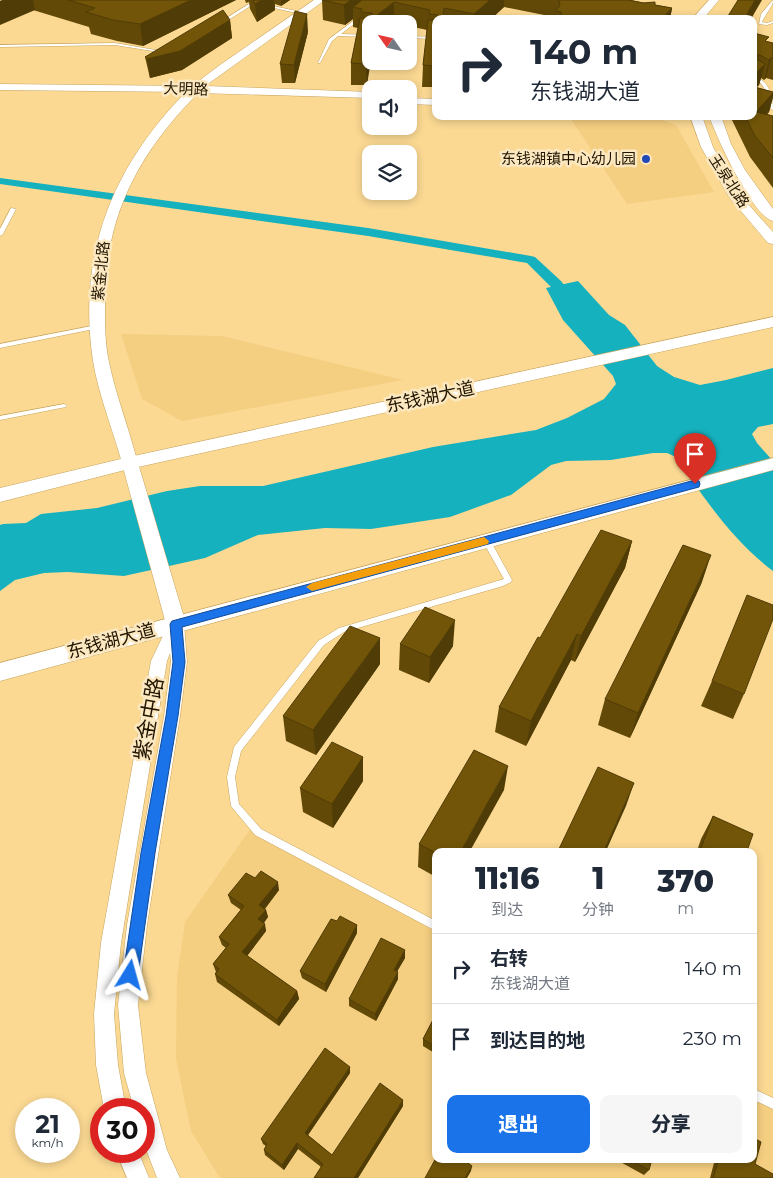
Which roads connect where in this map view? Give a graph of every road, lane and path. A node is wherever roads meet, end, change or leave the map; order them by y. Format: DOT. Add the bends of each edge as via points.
graph roads {
  1 [pos="320,0"];
  2 [pos="714,0"];
  3 [pos="256,1"];
  4 [pos="773,2"];
  5 [pos="301,12"];
  6 [pos="368,12"];
  7 [pos="700,15"];
  8 [pos="773,22"];
  9 [pos="212,28"];
  10 [pos="336,35"];
  11 [pos="362,36"];
  12 [pos="418,37"];
  13 [pos="432,38"];
  14 [pos="0,46"];
  15 [pos="174,51"];
  16 [pos="319,62"];
  17 [pos="757,78"];
  18 [pos="0,87"];
  19 [pos="192,92"];
  20 [pos="771,93"];
  21 [pos="0,94"];
  22 [pos="362,95"];
  23 [pos="417,97"];
  24 [pos="432,98"];
  25 [pos="362,100"];
  26 [pos="417,102"];
  27 [pos="432,102"];
  28 [pos="773,109"];
  29 [pos="694,120"];
  30 [pos="716,120"];
  31 [pos="13,209"];
  32 [pos="773,217"];
  33 [pos="0,234"];
  34 [pos="773,240"];
  35 [pos="773,322"];
  36 [pos="97,327"];
  37 [pos="0,346"];
  38 [pos="64,406"];
  39 [pos="0,418"];
  40 [pos="129,463"];
  41 [pos="773,464"];
  42 [pos="0,496"];
  43 [pos="486,540"];
  44 [pos="176,624"];
  45 [pos="0,672"];
  46 [pos="432,924"];
  47 [pos="757,1096"];
  48 [pos="113,1098"];
  49 [pos="773,1104"];
  50 [pos="132,1163"];
  51 [pos="138,1178"];
  52 [pos="169,1178"];
  1 -- 5 [label="street, 紫金北路"];
  2 -- 7 [label="street"];
  3 -- 5 [label="lane"];
  3 -- 9 [label="lane"];
  4 -- 8 [label="lane" via="760,23"];
  5 -- 19 [label="street, 紫金北路"];
  6 -- 10 [label="lane"];
  10 -- 11 [label="lane"];
  10 -- 16 [label="lane"];
  12 -- 13 [label="lane"];
  14 -- 15 [label="lane" via="115,44 159,52"];
  17 -- 20 [label="lane" via="764,81"];
  18 -- 19 [label="street, 大明路" via="69,86"];
  19 -- 21 [label="street, 大明路"];
  19 -- 22 [label="street, 大明路"];
  19 -- 25 [label="street, 大明路"];
  19 -- 36 [label="street, 紫金北路" via="142,152 114,209 100,259"];
  20 -- 28 [label="lane"];
  23 -- 24 [label="street"];
  26 -- 27 [label="street"];
  29 -- 34 [label="street, 玉泉北路" via="736,197"];
  30 -- 32 [label="street, 玉泉北路" via="739,172"];
  31 -- 33 [label="lane"];
  35 -- 40 [label="main road, 东钱湖大道"];
  36 -- 37 [label="lane"];
  36 -- 40 [label="street, 紫金北路" via="101,362"];
  38 -- 39 [label="lane"];
  40 -- 42 [label="main road, 东钱湖大道"];
  40 -- 44 [label="street, 紫金北路"];
  41 -- 43 [label="main road, 东钱湖大道"];
  43 -- 44 [label="main road, 东钱湖大道"];
  43 -- 46 [label="lane" via="508,580 342,630 321,643 237,750 231,777 235,806 258,832"];
  44 -- 45 [label="main road, 东钱湖大道"];
  44 -- 48 [label="street, 紫金中路" via="159,661 111,943 104,1014"];
  44 -- 52 [label="street, 紫金中路" via="179,662 137,925 128,1005 135,1073 155,1145"];
  47 -- 49 [label="lane"];
  50 -- 51 [label="street"];
}
